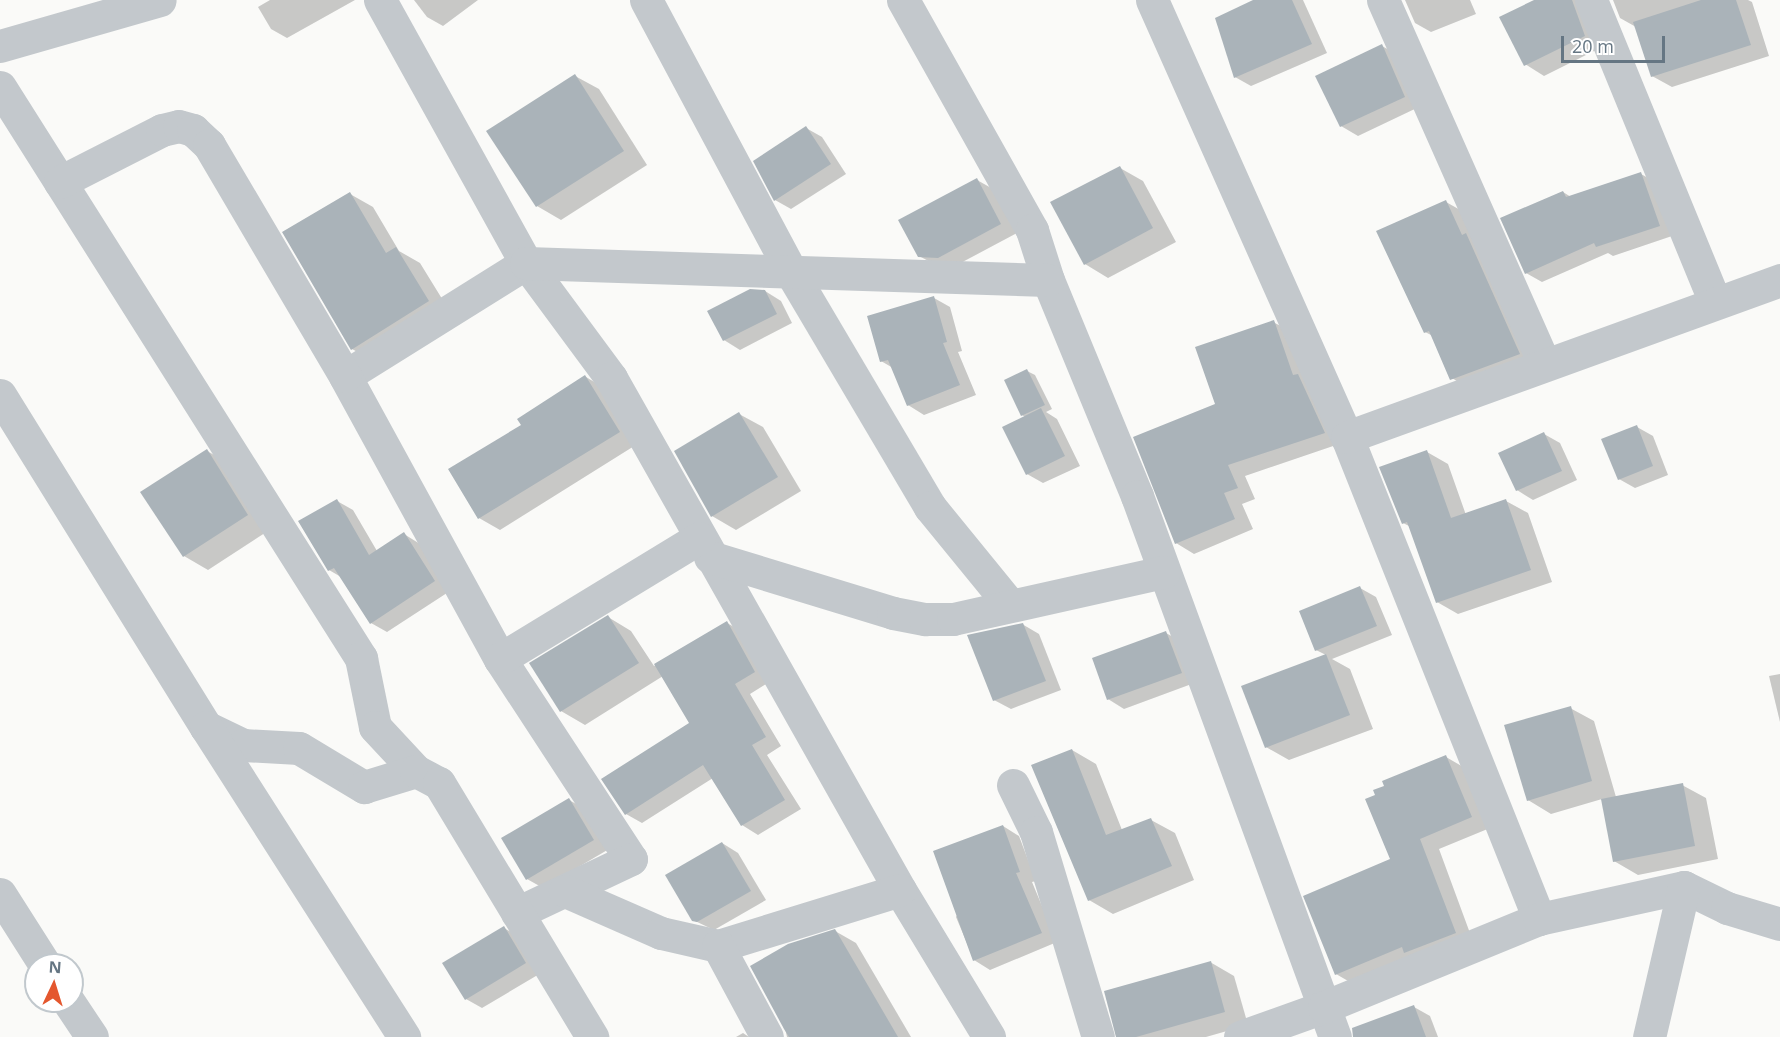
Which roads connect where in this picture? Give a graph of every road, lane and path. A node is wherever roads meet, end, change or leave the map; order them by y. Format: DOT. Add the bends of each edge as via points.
graph roads {
  1 [pos="160,0"];
  2 [pos="380,0"];
  3 [pos="645,0"];
  4 [pos="903,0"];
  5 [pos="1383,0"];
  6 [pos="1591,0"];
  7 [pos="1158,2"];
  8 [pos="0,46"];
  9 [pos="0,87"];
  10 [pos="60,182"];
  11 [pos="526,263"];
  12 [pos="790,272"];
  13 [pos="1048,280"];
  14 [pos="1780,280"];
  15 [pos="1714,303"];
  16 [pos="1545,365"];
  17 [pos="345,376"];
  18 [pos="0,395"];
  19 [pos="1347,437"];
  20 [pos="704,548"];
  21 [pos="1164,572"];
  22 [pos="1010,605"];
  23 [pos="500,659"];
  24 [pos="206,727"];
  25 [pos="416,771"];
  26 [pos="1013,785"];
  27 [pos="1684,887"];
  28 [pos="900,890"];
  29 [pos="565,891"];
  30 [pos="0,894"];
  31 [pos="517,914"];
  32 [pos="1539,919"];
  33 [pos="1780,924"];
  34 [pos="718,946"];
  35 [pos="37,953"];
  36 [pos="76,1013"];
  37 [pos="1329,1022"];
  38 [pos="92,1037"];
  39 [pos="404,1037"];
  40 [pos="592,1037"];
  41 [pos="767,1037"];
  42 [pos="990,1037"];
  43 [pos="1098,1037"];
  44 [pos="1240,1037"];
  45 [pos="1649,1037"];
  1 -- 8 [label="street"];
  2 -- 11 [label="street"];
  3 -- 12 [label="street"];
  4 -- 13 [label="street" via="1032,230"];
  5 -- 16 [label="street"];
  6 -- 15 [label="street"];
  7 -- 19 [label="street"];
  9 -- 10 [label="street"];
  10 -- 17 [label="street" via="162,130 179,126 193,130 209,145"];
  10 -- 25 [label="street" via="361,658 375,727"];
  11 -- 12 [label="street"];
  11 -- 17 [label="street"];
  11 -- 20 [label="street" via="611,378"];
  12 -- 13 [label="street"];
  12 -- 22 [label="street" via="930,507"];
  13 -- 21 [label="street"];
  14 -- 15 [label="street"];
  15 -- 16 [label="street"];
  16 -- 19 [label="street"];
  17 -- 23 [label="street"];
  18 -- 24 [label="street"];
  19 -- 32 [label="street"];
  20 -- 22 [label="street" via="893,613 953,619"];
  20 -- 23 [label="street"];
  20 -- 28 [label="street"];
  21 -- 22 [label="street"];
  21 -- 37 [label="street"];
  23 -- 29 [label="street" via="631,860"];
  24 -- 25 [label="street" via="243,745 299,748 364,787"];
  24 -- 39 [label="street"];
  25 -- 31 [label="street" via="439,783"];
  26 -- 43 [label="street" via="1036,832"];
  27 -- 32 [label="street"];
  27 -- 33 [label="street" via="1727,908"];
  27 -- 45 [label="street"];
  28 -- 34 [label="street"];
  28 -- 42 [label="street"];
  29 -- 31 [label="street"];
  29 -- 34 [label="street" via="661,933"];
  30 -- 35 [label="street"];
  31 -- 40 [label="street"];
  32 -- 37 [label="street"];
  34 -- 41 [label="street"];
  36 -- 38 [label="street"];
  37 -- 44 [label="street"];
}
